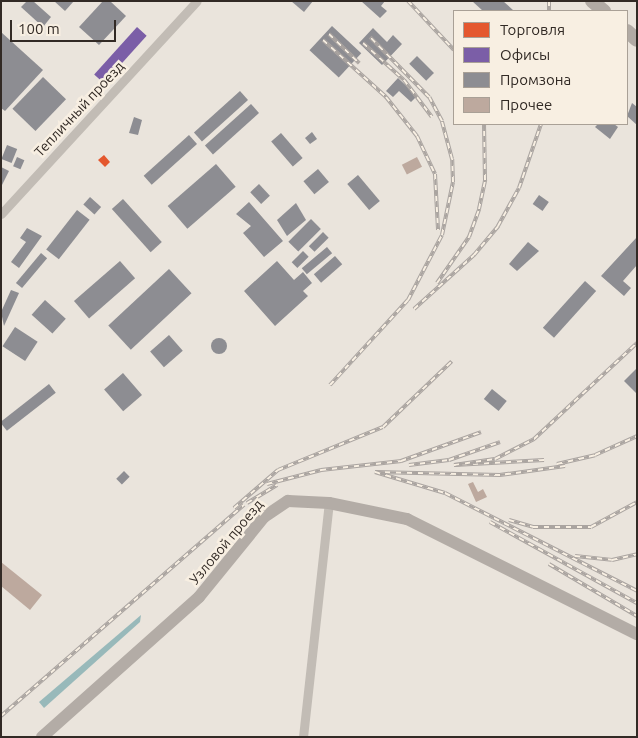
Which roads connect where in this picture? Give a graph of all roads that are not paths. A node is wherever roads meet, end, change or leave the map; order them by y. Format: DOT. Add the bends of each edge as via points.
graph roads {
  1 [pos="197,1"];
  2 [pos="592,1"];
  3 [pos="603,10"];
  4 [pos="1,214"];
  5 [pos="329,503"];
  6 [pos="637,634"];
  7 [pos="42,737"];
  8 [pos="303,737"];
  1 -- 4 [label="street, Тепличный проезд"];
  2 -- 3 [label="main road"];
  5 -- 6 [label="street, Узловой проезд" via="416,522"];
  5 -- 7 [label="street, Узловой проезд" via="303,500 275,506 199,597"];
  5 -- 8 [label="street"];
}
